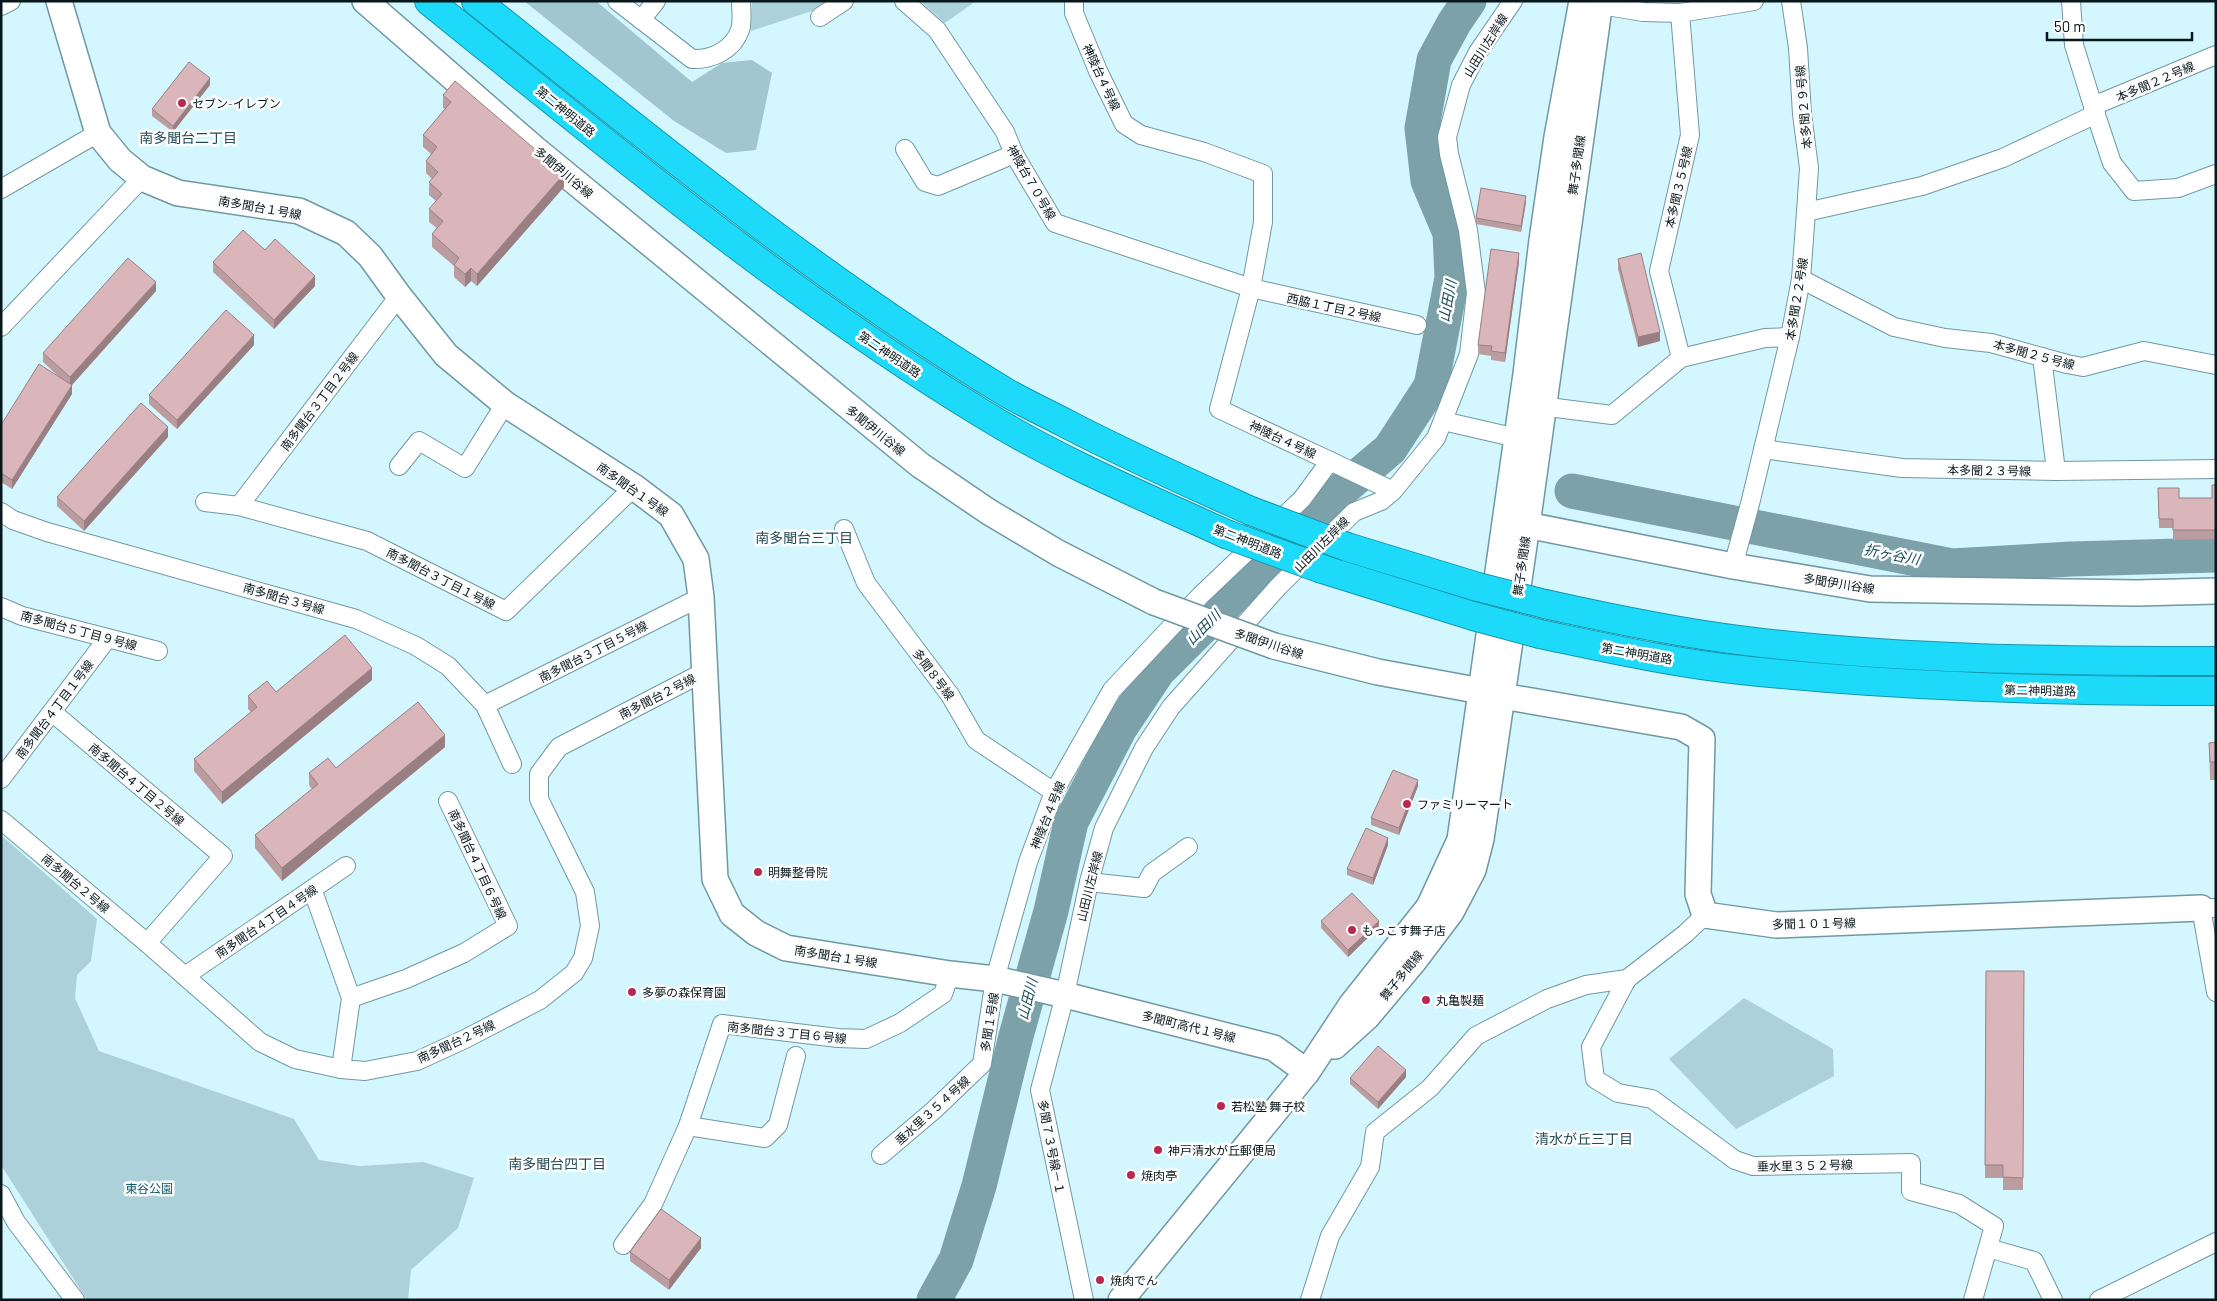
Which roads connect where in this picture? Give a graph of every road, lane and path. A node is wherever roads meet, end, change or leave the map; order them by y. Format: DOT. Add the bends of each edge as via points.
graph roads {
  1 [pos="11,1"];
  2 [pos="59,1"];
  3 [pos="365,1"];
  4 [pos="428,1"];
  5 [pos="476,1"];
  6 [pos="617,1"];
  7 [pos="656,1"];
  8 [pos="741,1"];
  9 [pos="844,1"];
  10 [pos="904,1"];
  11 [pos="1074,1"];
  12 [pos="1512,1"];
  13 [pos="1754,1"];
  14 [pos="1791,1"];
  15 [pos="2071,1"];
  16 [pos="1590,2"];
  17 [pos="1,6"];
  18 [pos="1680,13"];
  19 [pos="820,17"];
  20 [pos="641,20"];
  21 [pos="2216,55"];
  22 [pos="2095,110"];
  23 [pos="98,134"];
  24 [pos="906,148"];
  25 [pos="1014,154"];
  26 [pos="2216,174"];
  27 [pos="142,178"];
  28 [pos="1,189"];
  29 [pos="1806,212"];
  30 [pos="1801,279"];
  31 [pos="1251,288"];
  32 [pos="399,296"];
  33 [pos="1418,325"];
  34 [pos="1,327"];
  35 [pos="1790,337"];
  36 [pos="2042,357"];
  37 [pos="1680,358"];
  38 [pos="2216,365"];
  39 [pos="505,404"];
  40 [pos="1532,405"];
  41 [pos="1443,421"];
  42 [pos="1516,438"];
  43 [pos="1763,449"];
  44 [pos="1330,461"];
  45 [pos="399,466"];
  46 [pos="2216,469"];
  47 [pos="2056,471"];
  48 [pos="634,487"];
  49 [pos="1393,491"];
  50 [pos="205,502"];
  51 [pos="239,506"];
  52 [pos="1,512"];
  53 [pos="1516,523"];
  54 [pos="844,529"];
  55 [pos="1733,566"];
  56 [pos="2216,591"];
  57 [pos="702,597"];
  58 [pos="1,607"];
  59 [pos="106,639"];
  60 [pos="158,651"];
  61 [pos="2216,661"];
  62 [pos="704,672"];
  63 [pos="2216,691"];
  64 [pos="1491,693"];
  65 [pos="485,705"];
  66 [pos="52,712"];
  67 [pos="512,764"];
  68 [pos="1,779"];
  69 [pos="1054,792"];
  70 [pos="448,801"];
  71 [pos="1,820"];
  72 [pos="1188,847"];
  73 [pos="346,866"];
  74 [pos="1089,882"];
  75 [pos="313,890"];
  76 [pos="2208,908"];
  77 [pos="1705,915"];
  78 [pos="147,942"];
  79 [pos="950,974"];
  80 [pos="185,976"];
  81 [pos="995,979"];
  82 [pos="1627,979"];
  83 [pos="2216,992"];
  84 [pos="1065,995"];
  85 [pos="351,998"];
  86 [pos="796,1056"];
  87 [pos="982,1064"];
  88 [pos="341,1069"];
  89 [pos="1307,1072"];
  90 [pos="688,1126"];
  91 [pos="881,1155"];
  92 [pos="1,1194"];
  93 [pos="9,1226"];
  94 [pos="2216,1242"];
  95 [pos="623,1245"];
  96 [pos="1988,1248"];
  97 [pos="75,1300"];
  98 [pos="1084,1300"];
  99 [pos="1121,1300"];
  100 [pos="1310,1300"];
  101 [pos="1973,1300"];
  102 [pos="2053,1300"];
  103 [pos="2099,1300"];
  1 -- 17 [label="street"];
  2 -- 23 [label="street, 南多聞台１号線"];
  3 -- 64 [label="street, 多聞伊川谷線, bridge" via="535,149 920,465 989,512 1058,553 1154,602 1274,646 1378,672"];
  4 -- 63 [label="highway, 第二神明道路, bridge" via="745,252 907,367 986,416 1068,460 1226,534 1322,569 1540,634 1739,670 1845,680 2014,689"];
  5 -- 61 [label="highway, bridge" via="686,169 931,346 1010,394 1171,475 1347,547 1545,604 1641,625 1745,641 1849,652 1960,658"];
  6 -- 20 [label="street"];
  7 -- 20 [label="street"];
  8 -- 20 [label="street" via="741,29 727,49 705,60 692,59"];
  9 -- 19 [label="street"];
  10 -- 25 [label="street, 神陵台７０号線" via="938,30 1005,132"];
  11 -- 31 [label="street, 神陵台４号線" via="1074,14 1124,124 1141,135 1204,152 1262,174 1263,222"];
  12 -- 41 [label="street, 山田川左岸線" via="1478,52 1461,85 1447,137 1448,154 1468,230 1476,293 1468,354"];
  13 -- 18 [label="street"];
  14 -- 29 [label="street, 本多聞２９号線" via="1809,168"];
  15 -- 22 [label="street" via="2074,46"];
  16 -- 18 [label="street" via="1643,12"];
  16 -- 40 [label="street, 舞子多聞線" via="1543,231"];
  18 -- 37 [label="street, 本多聞３５号線" via="1690,135 1659,272"];
  21 -- 22 [label="street, 本多聞２２号線"];
  22 -- 26 [label="street" via="2112,163 2134,191 2178,188"];
  22 -- 29 [label="street, 本多聞２２号線" via="2004,158 1922,186"];
  23 -- 27 [label="street, 南多聞台１号線" via="120,160"];
  23 -- 28 [label="street"];
  24 -- 25 [label="street" via="925,182 938,186"];
  25 -- 31 [label="street, 神陵台７０号線" via="1055,223"];
  27 -- 32 [label="street, 南多聞台１号線" via="178,193 299,211 346,233 370,256"];
  27 -- 34 [label="street"];
  29 -- 30 [label="street, 本多聞２２号線"];
  30 -- 35 [label="street, 本多聞２２号線"];
  30 -- 36 [label="street, 本多聞２５号線" via="1894,327 1945,338 1991,342"];
  31 -- 33 [label="street, 西脇１丁目２号線"];
  31 -- 44 [label="street, 神陵台４号線" via="1219,409"];
  32 -- 39 [label="street, 南多聞台１号線" via="446,355"];
  32 -- 51 [label="street, 南多聞台３丁目２号線"];
  35 -- 37 [label="street" via="1765,338"];
  35 -- 43 [label="street, 本多聞２２号線"];
  36 -- 38 [label="street, 本多聞２５号線" via="2083,367 2144,351"];
  36 -- 47 [label="street"];
  37 -- 40 [label="street" via="1612,416"];
  39 -- 45 [label="street" via="465,468 419,441"];
  39 -- 48 [label="street, 南多聞台１号線"];
  40 -- 42 [label="street, 舞子多聞線"];
  40 -- 53 [label="street, 舞子多聞線"];
  41 -- 42 [label="street"];
  41 -- 49 [label="street, 山田川左岸線" via="1436,438"];
  42 -- 53 [label="street, 舞子多聞線"];
  43 -- 47 [label="street, 本多聞２３号線" via="1902,468"];
  43 -- 55 [label="street, 本多聞２２号線"];
  44 -- 49 [label="street"];
  44 -- 69 [label="street, 神陵台４号線" via="1302,499 1200,596 1112,690"];
  46 -- 47 [label="street, 本多聞２３号線"];
  48 -- 51 [label="street, 南多聞台３丁目１号線" via="506,611 367,541"];
  48 -- 57 [label="street, 南多聞台１号線" via="671,515 696,559"];
  49 -- 74 [label="street, 山田川左岸線" via="1381,501 1354,512 1278,587 1171,707 1144,748 1104,828"];
  50 -- 51 [label="street, 南多聞台３丁目１号線"];
  52 -- 65 [label="street, 南多聞台３号線" via="13,520 47,532 356,619 416,646 448,666"];
  53 -- 55 [label="street, 多聞伊川谷線"];
  53 -- 64 [label="street, 舞子多聞線"];
  54 -- 69 [label="street, 多聞８号線" via="866,583 950,694 976,740"];
  55 -- 56 [label="street, 多聞伊川谷線" via="1870,589"];
  57 -- 62 [label="street, 南多聞台１号線"];
  57 -- 65 [label="street, 南多聞台３丁目５号線"];
  58 -- 59 [label="street, 南多聞台５丁目９号線"];
  59 -- 60 [label="street, 南多聞台５丁目９号線"];
  59 -- 66 [label="street, 南多聞台４丁目１号線"];
  62 -- 79 [label="street, 南多聞台１号線" via="715,878 732,914 756,933 786,948"];
  62 -- 88 [label="street, 南多聞台２号線" via="559,747 539,774 539,799 586,892 590,926 584,958 574,973 540,1000 417,1061 365,1070"];
  64 -- 77 [label="street" via="1681,727 1702,739 1698,894"];
  64 -- 89 [label="street, 舞子多聞線" via="1460,840 1429,908 1352,1004"];
  65 -- 67 [label="street, 南多聞台３号線"];
  66 -- 68 [label="street, 南多聞台４丁目１号線"];
  66 -- 78 [label="street, 南多聞台４丁目２号線" via="223,856"];
  69 -- 81 [label="street, 神陵台４号線" via="1028,862"];
  70 -- 85 [label="street, 南多聞台４丁目６号線" via="508,926 464,953 406,979"];
  71 -- 78 [label="street, 南多聞台２号線"];
  72 -- 74 [label="street" via="1152,873 1144,888"];
  73 -- 75 [label="street, 南多聞台４丁目４号線"];
  74 -- 84 [label="street, 山田川左岸線"];
  75 -- 80 [label="street, 南多聞台４丁目４号線"];
  75 -- 85 [label="street"];
  76 -- 77 [label="street, 多聞１０１号線" via="1776,925"];
  76 -- 83 [label="street"];
  77 -- 82 [label="street"];
  78 -- 80 [label="street, 南多聞台２号線"];
  79 -- 81 [label="street, 南多聞台１号線"];
  79 -- 90 [label="street, 南多聞台３丁目６号線" via="943,994 900,1023 866,1039 722,1024"];
  80 -- 88 [label="street, 南多聞台２号線" via="260,1042 295,1059"];
  81 -- 84 [label="street, 南多聞台１号線"];
  81 -- 87 [label="street, 多聞１号線"];
  82 -- 96 [label="street, 垂水里３５２号線" via="1591,1047 1595,1079 1618,1093 1652,1098 1735,1160 1753,1166 1911,1163 1911,1191 1959,1204 1994,1226"];
  82 -- 100 [label="street" via="1586,985 1555,996 1476,1036 1430,1088 1375,1132 1370,1167 1330,1236"];
  84 -- 89 [label="street, 多聞町高代１号線" via="1274,1048"];
  84 -- 98 [label="street, 多聞７３号線－１" via="1040,1090"];
  85 -- 88 [label="street"];
  86 -- 90 [label="street" via="778,1125 765,1138"];
  87 -- 91 [label="street, 垂水里３５４号線"];
  89 -- 99 [label="street, 舞子多聞線"];
  90 -- 95 [label="street, 南多聞台３丁目６号線" via="652,1204"];
  92 -- 93 [label="street"];
  93 -- 97 [label="street"];
  94 -- 103 [label="street"];
  96 -- 101 [label="street"];
  96 -- 102 [label="street" via="2034,1261"];
}
